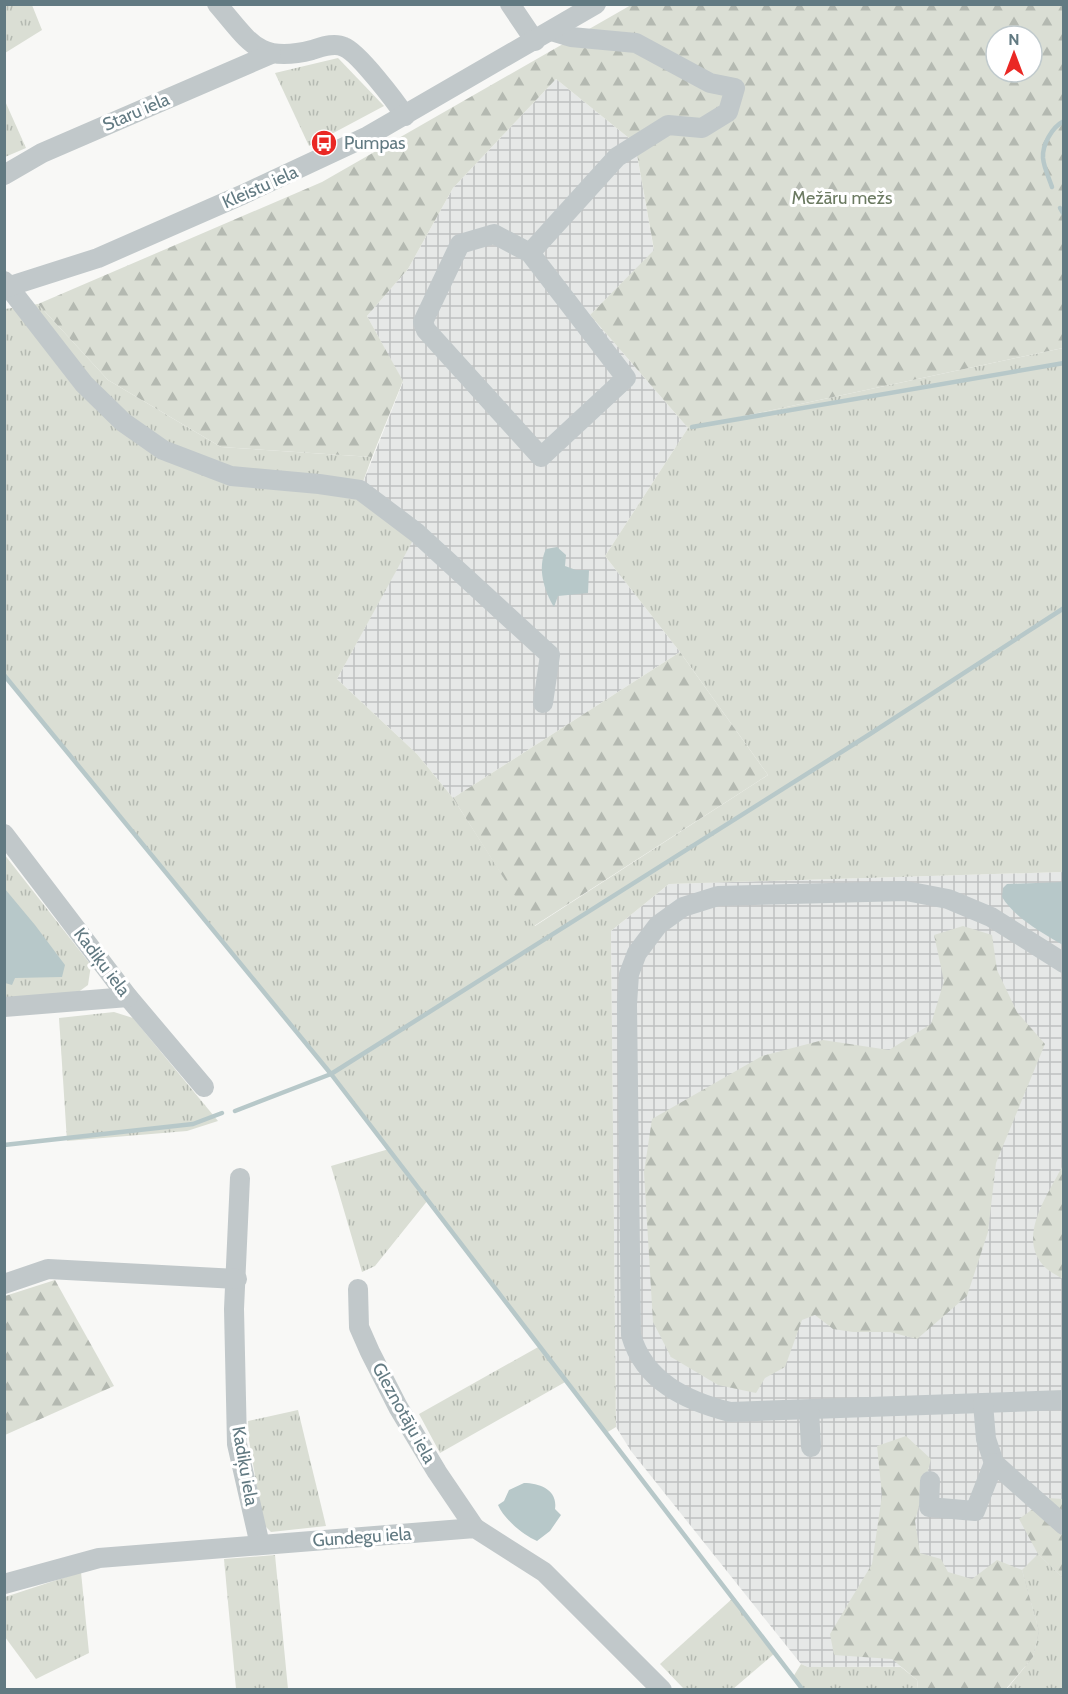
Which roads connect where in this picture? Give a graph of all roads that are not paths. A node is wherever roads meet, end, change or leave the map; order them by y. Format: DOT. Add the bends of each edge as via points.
graph roads {
  1 [pos="217,4"];
  2 [pos="510,4"];
  3 [pos="596,4"];
  4 [pos="543,36"];
  5 [pos="271,54"];
  6 [pos="405,116"];
  7 [pos="4,175"];
  8 [pos="530,252"];
  9 [pos="6,285"];
  10 [pos="543,703"];
  11 [pos="4,834"];
  12 [pos="1064,963"];
  13 [pos="128,997"];
  14 [pos="4,1007"];
  15 [pos="204,1087"];
  16 [pos="240,1178"];
  17 [pos="237,1279"];
  18 [pos="4,1284"];
  19 [pos="358,1289"];
  20 [pos="1064,1400"];
  21 [pos="983,1403"];
  22 [pos="809,1410"];
  23 [pos="811,1447"];
  24 [pos="994,1462"];
  25 [pos="930,1481"];
  26 [pos="1064,1525"];
  27 [pos="475,1528"];
  28 [pos="260,1545"];
  29 [pos="4,1584"];
  30 [pos="662,1689"];
  1 -- 5 [label="street" via="252,44"];
  2 -- 4 [label="street"];
  3 -- 4 [label="street, Kleistu iela"];
  4 -- 6 [label="street, Kleistu iela"];
  4 -- 8 [label="street" via="636,44 710,83 735,88 728,112 702,128 668,125 617,157"];
  5 -- 6 [label="street, Staru iela" via="343,46 355,55"];
  5 -- 7 [label="street, Staru iela" via="42,153"];
  6 -- 9 [label="street, Kleistu iela" via="276,180 98,258"];
  8 -- 8 [label="street" via="626,378 541,457 426,330 423,322 460,244 494,234"];
  9 -- 10 [label="street" via="84,384 123,422 163,450 231,476 360,490 417,533 550,655"];
  11 -- 13 [label="street, Kadiķu iela"];
  12 -- 22 [label="street" via="991,917 948,899 906,891 718,896 683,907 658,925 637,953 629,974 627,1004 631,1335 636,1352 649,1371 700,1404 730,1412"];
  13 -- 14 [label="street"];
  13 -- 15 [label="street, Kadiķu iela"];
  16 -- 17 [label="street, Kadiķu iela"];
  17 -- 18 [label="street" via="48,1269"];
  17 -- 28 [label="street, Kadiķu iela" via="237,1444"];
  19 -- 27 [label="street, Gleznotāju iela" via="359,1327 370,1352 398,1407"];
  20 -- 21 [label="street"];
  21 -- 22 [label="street"];
  21 -- 24 [label="street" via="986,1439"];
  22 -- 23 [label="street"];
  24 -- 25 [label="street" via="975,1511 929,1507"];
  24 -- 26 [label="street"];
  27 -- 28 [label="street, Gundegu iela"];
  27 -- 30 [label="street" via="544,1572"];
  28 -- 29 [label="street, Gundegu iela" via="99,1558"];
}
